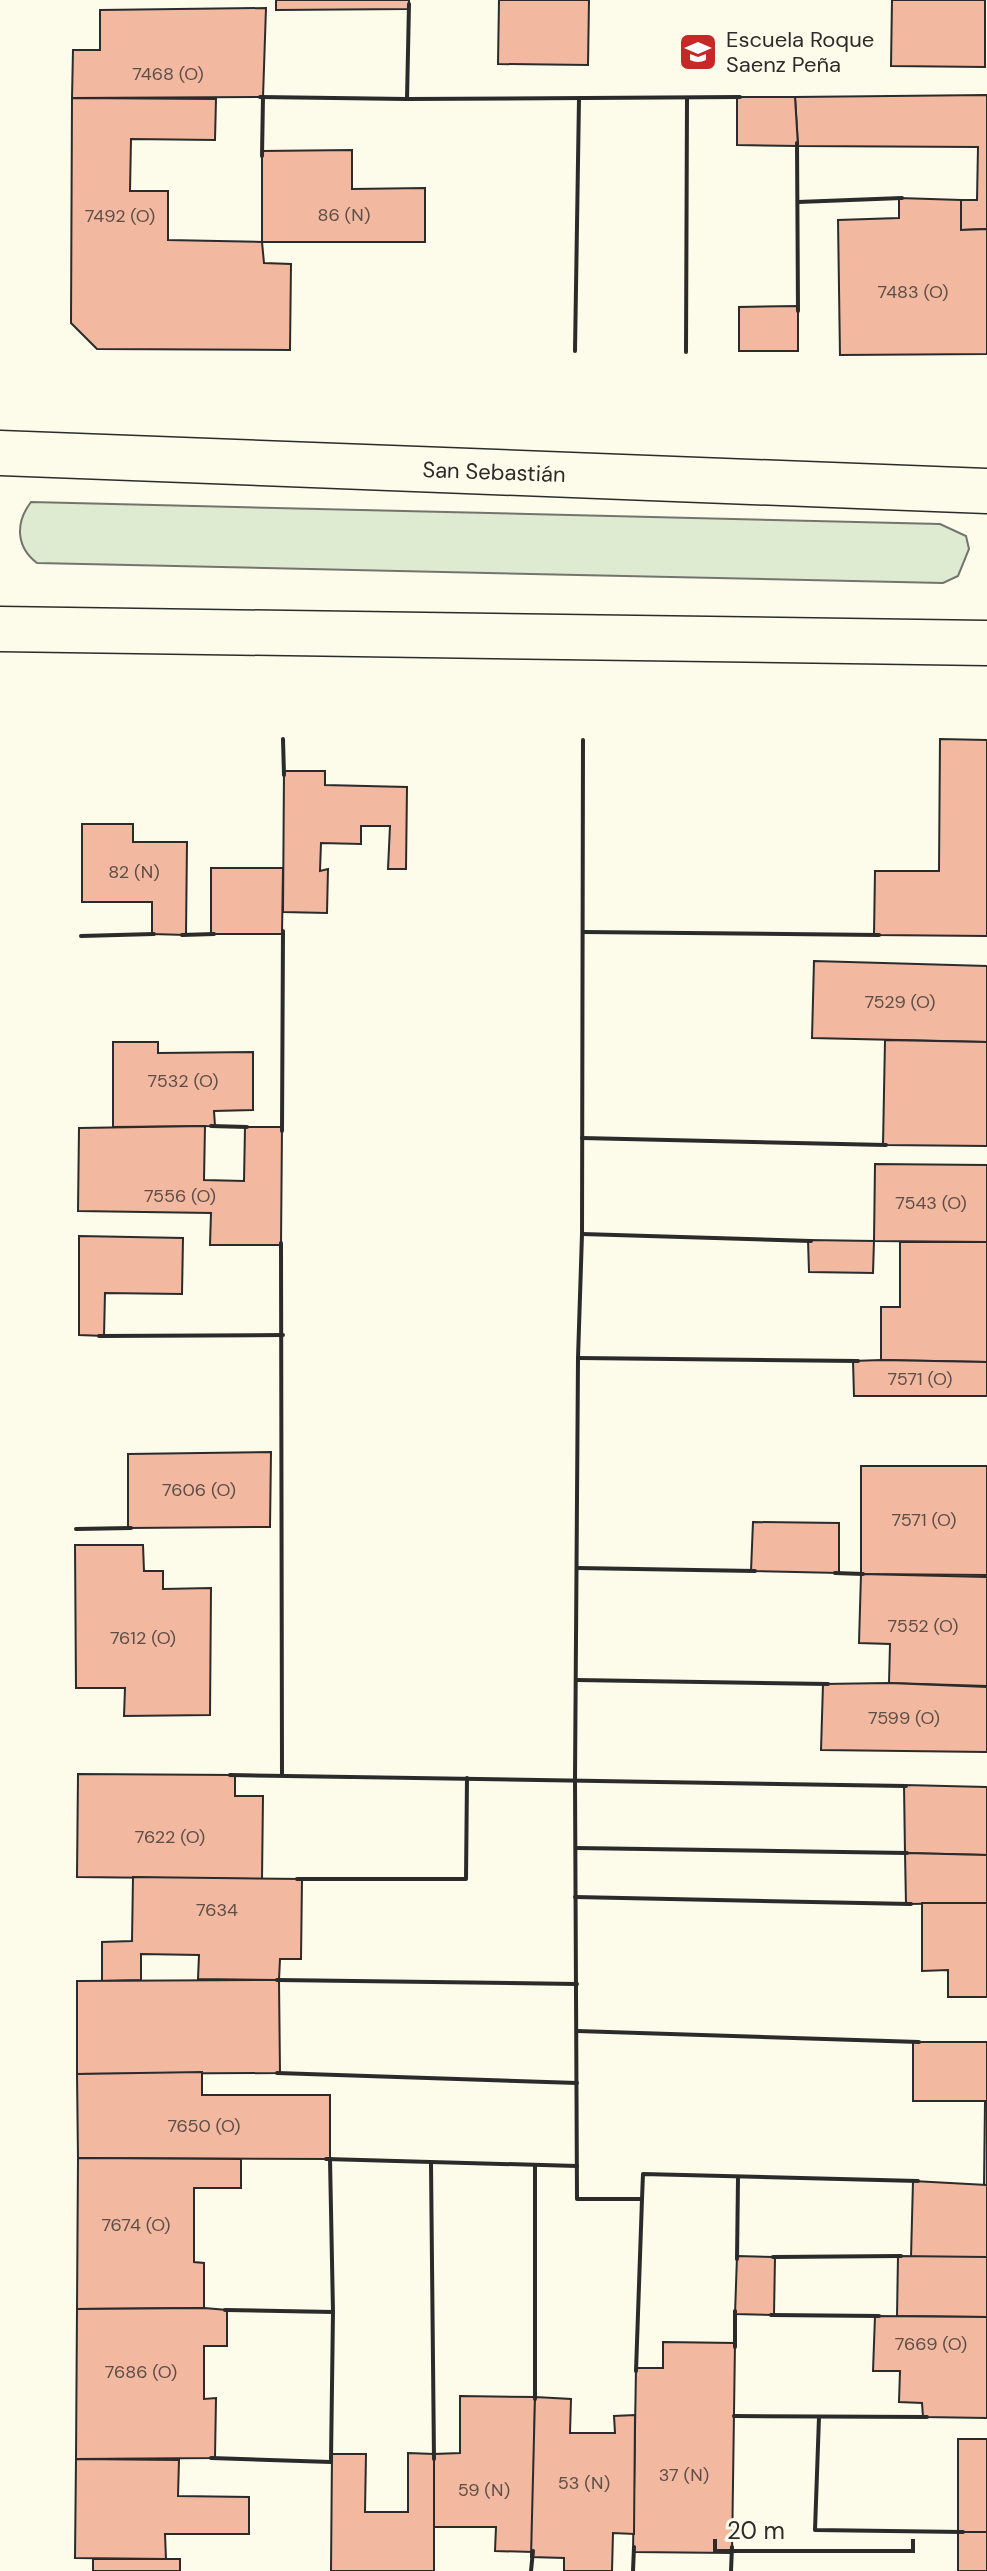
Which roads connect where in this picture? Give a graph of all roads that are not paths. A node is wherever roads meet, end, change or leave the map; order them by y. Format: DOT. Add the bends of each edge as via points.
graph roads {
  1 [pos="0,453"];
  2 [pos="987,491"];
  3 [pos="0,629"];
  4 [pos="987,643"];
  1 -- 2 [label="street, San Sebastián"];
  3 -- 4 [label="street"];
}
